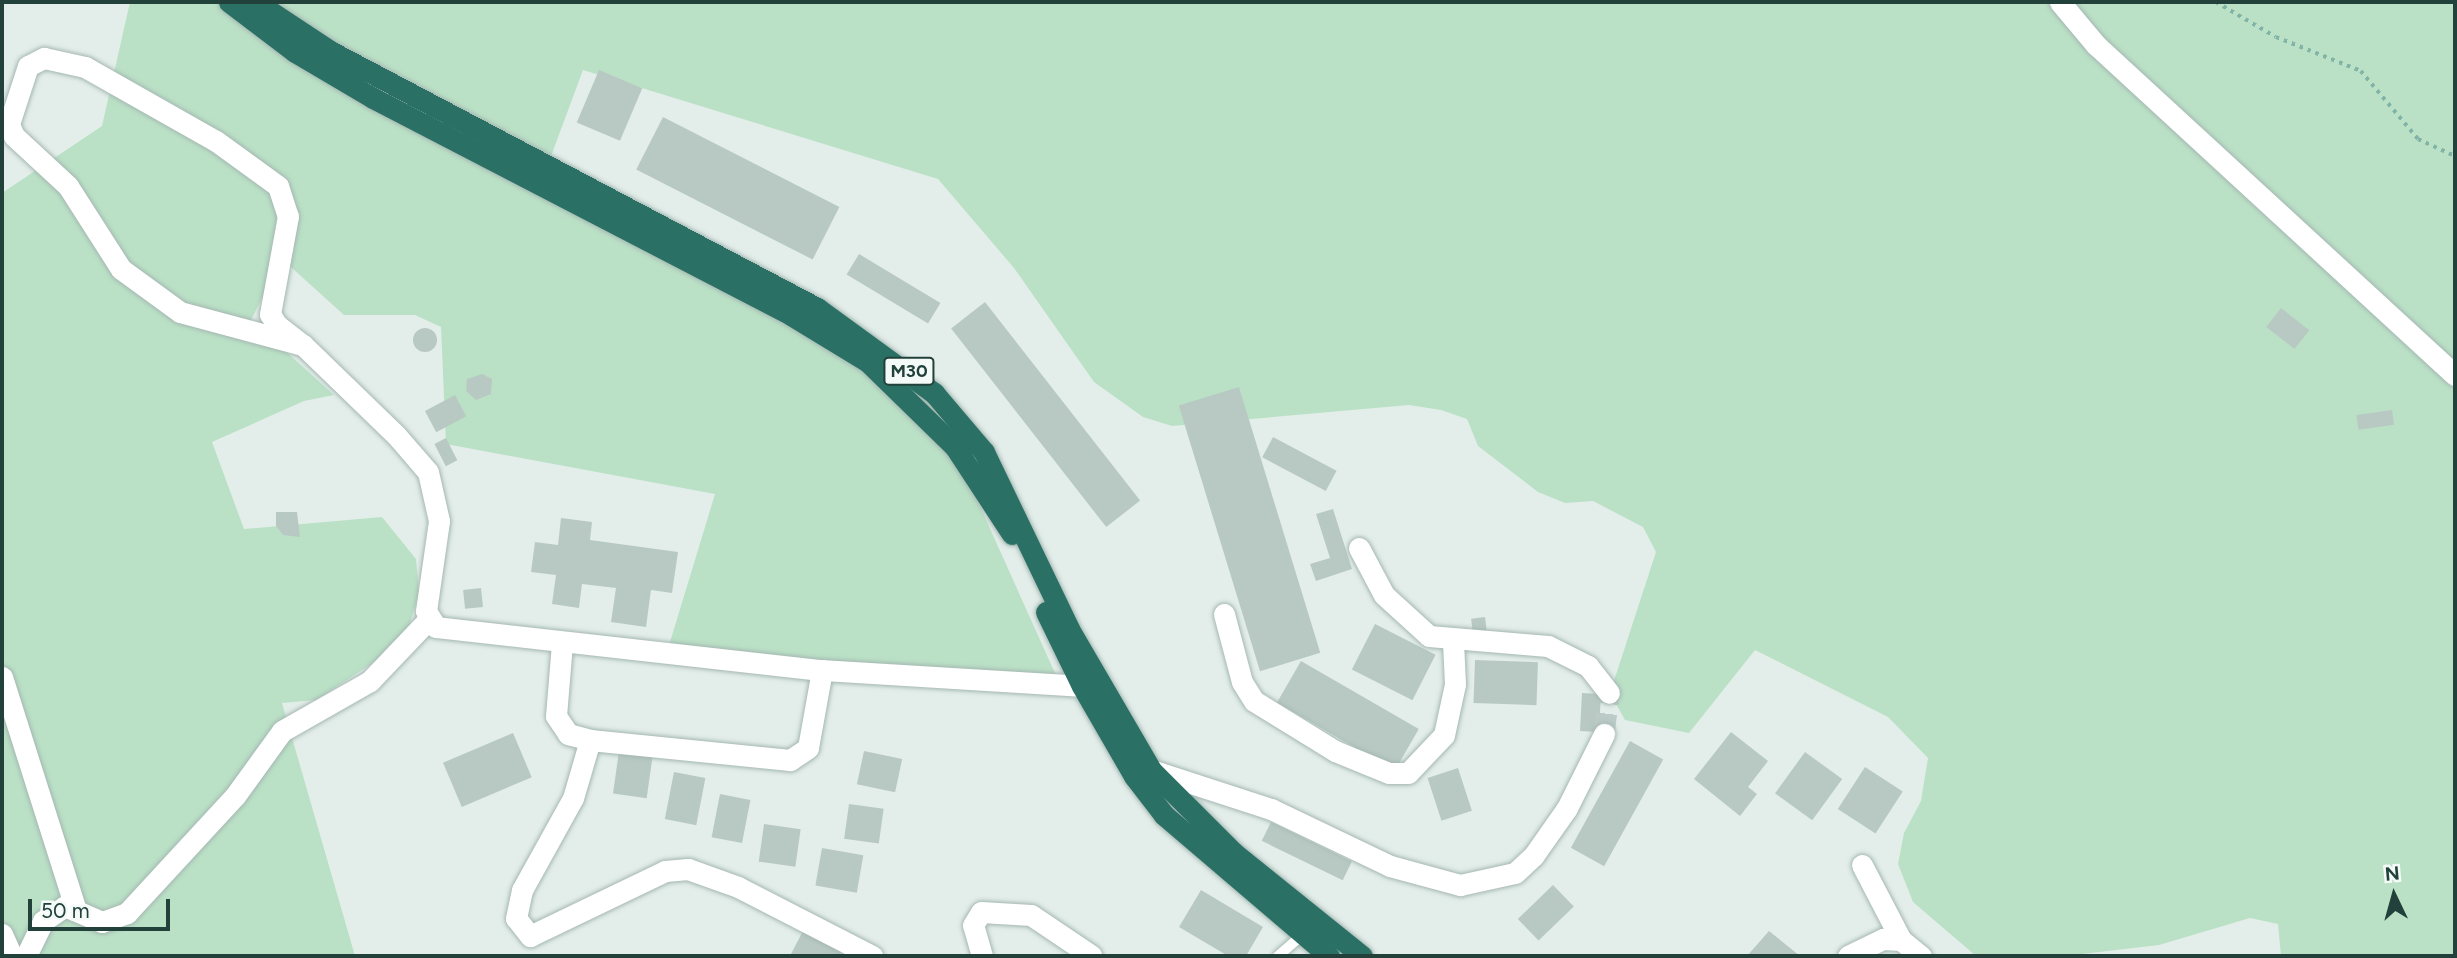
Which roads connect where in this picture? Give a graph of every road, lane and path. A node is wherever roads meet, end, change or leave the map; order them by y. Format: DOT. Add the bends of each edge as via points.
graph roads {
  1 [pos="229,2"];
  2 [pos="256,2"];
  3 [pos="2060,2"];
  4 [pos="2216,2"];
  5 [pos="2455,156"];
  6 [pos="303,345"];
  7 [pos="2455,375"];
  8 [pos="1359,548"];
  9 [pos="1224,614"];
  10 [pos="428,620"];
  11 [pos="1453,641"];
  12 [pos="562,643"];
  13 [pos="822,670"];
  14 [pos="2,677"];
  15 [pos="1082,686"];
  16 [pos="1609,693"];
  17 [pos="1604,734"];
  18 [pos="590,740"];
  19 [pos="1151,770"];
  20 [pos="1862,865"];
  21 [pos="76,909"];
  22 [pos="2,934"];
  23 [pos="1302,934"];
  24 [pos="1900,940"];
  25 [pos="12,956"];
  26 [pos="26,956"];
  27 [pos="872,956"];
  28 [pos="982,956"];
  29 [pos="1092,956"];
  30 [pos="1278,956"];
  31 [pos="1329,956"];
  32 [pos="1362,956"];
  33 [pos="1848,956"];
  34 [pos="1921,956"];
  1 -- 15 [label="highway, M30" via="295,52 373,98 791,315 868,362 933,422 982,483 1015,541"];
  2 -- 19 [label="highway, M30" via="330,51 817,308 934,393 984,453 1069,629"];
  3 -- 7 [label="street" via="2096,45"];
  4 -- 5 [label="path" via="2276,37 2361,71 2418,139"];
  6 -- 6 [label="street" via="270,314 288,216 278,186 226,147 85,67 44,58 29,66 9,124 14,136 68,186 121,269 180,312"];
  6 -- 10 [label="street" via="428,472 439,521"];
  8 -- 11 [label="street" via="1384,595 1406,618 1429,636"];
  9 -- 11 [label="street" via="1242,682 1254,701 1335,751 1389,773 1408,772 1444,735 1455,684"];
  10 -- 12 [label="street" via="436,627"];
  10 -- 21 [label="street" via="370,681 282,732 234,796 127,913 102,922"];
  11 -- 16 [label="street" via="1548,646 1588,666"];
  12 -- 13 [label="street"];
  12 -- 18 [label="street" via="556,716 568,734"];
  13 -- 15 [label="street"];
  13 -- 18 [label="street" via="808,748 790,760"];
  14 -- 21 [label="street"];
  15 -- 23 [label="highway, M30" via="1164,815"];
  17 -- 19 [label="street" via="1567,808 1534,855 1516,873 1460,886 1390,866 1271,809"];
  18 -- 27 [label="street" via="573,798 522,890 519,927 530,936 665,871 688,869 738,887"];
  19 -- 32 [label="highway, M30" via="1234,853"];
  20 -- 24 [label="street"];
  21 -- 26 [label="street" via="65,906 43,921"];
  22 -- 25 [label="street"];
  23 -- 30 [label="lane"];
  23 -- 31 [label="highway, M30"];
  24 -- 33 [label="street" via="1872,940"];
  24 -- 34 [label="street"];
  28 -- 29 [label="street" via="973,925 981,912 1031,915"];
}
